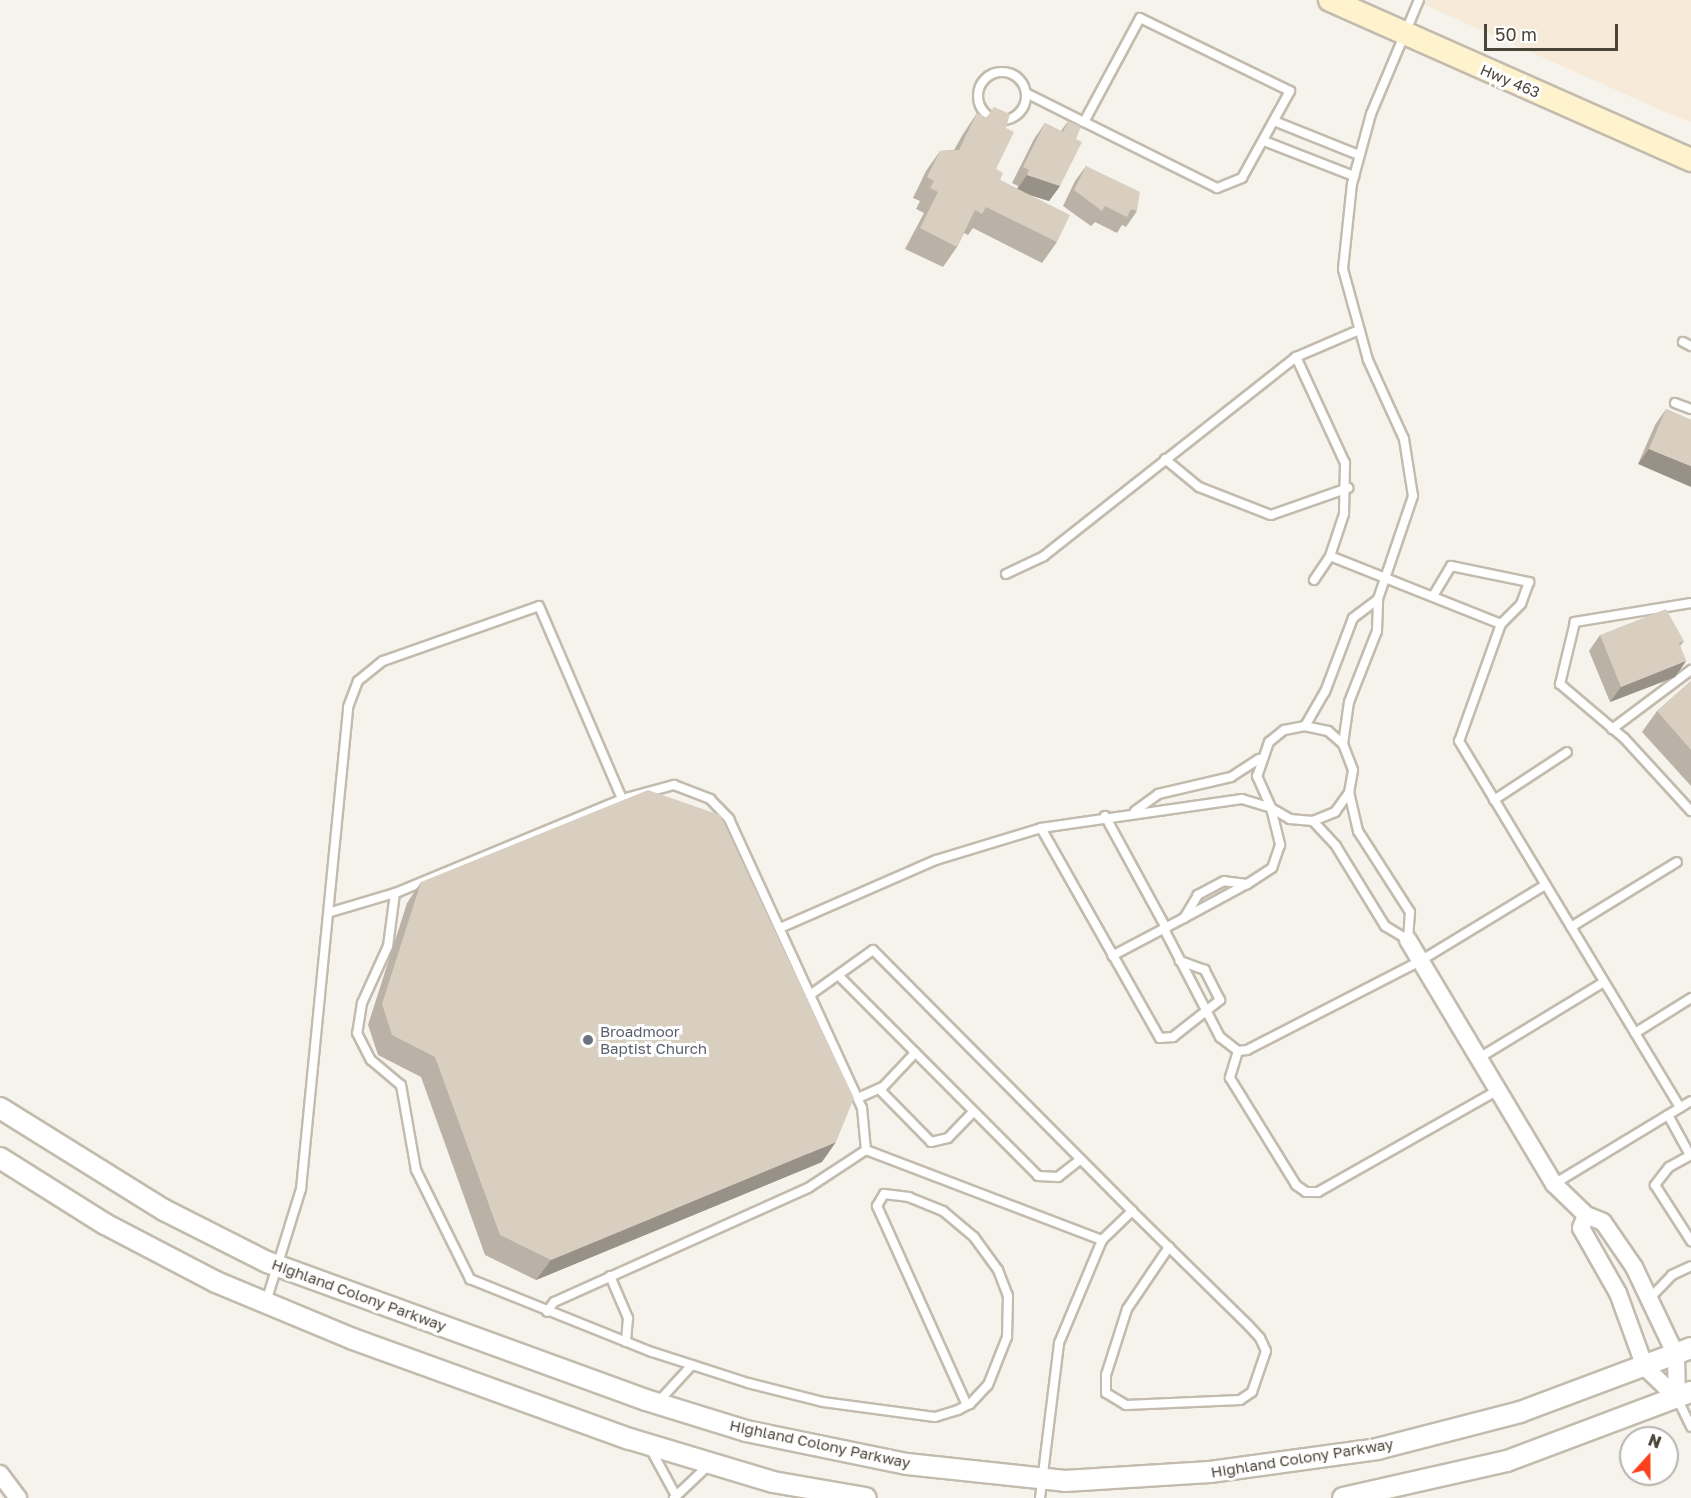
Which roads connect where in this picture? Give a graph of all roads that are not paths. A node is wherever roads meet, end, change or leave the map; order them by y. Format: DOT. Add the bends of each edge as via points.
graph roads {
  1 [pos="1330,0"];
  2 [pos="1419,0"];
  3 [pos="1404,35"];
  4 [pos="1026,93"];
  5 [pos="1084,122"];
  6 [pos="1274,122"];
  7 [pos="1264,141"];
  8 [pos="1359,155"];
  9 [pos="1691,160"];
  10 [pos="1354,176"];
  11 [pos="1359,330"];
  12 [pos="1296,357"];
  13 [pos="1675,403"];
  14 [pos="1691,410"];
  15 [pos="1164,459"];
  16 [pos="1348,488"];
  17 [pos="1330,556"];
  18 [pos="1006,574"];
  19 [pos="1385,578"];
  20 [pos="1314,580"];
  21 [pos="1433,596"];
  22 [pos="1378,599"];
  23 [pos="1691,603"];
  24 [pos="1501,624"];
  25 [pos="1691,670"];
  26 [pos="1305,726"];
  27 [pos="1612,729"];
  28 [pos="1343,744"];
  29 [pos="1567,752"];
  30 [pos="1259,759"];
  31 [pos="1349,793"];
  32 [pos="622,799"];
  33 [pos="1494,800"];
  34 [pos="1271,808"];
  35 [pos="1135,811"];
  36 [pos="1691,811"];
  37 [pos="1105,816"];
  38 [pos="1313,821"];
  39 [pos="1041,828"];
  40 [pos="1677,862"];
  41 [pos="1247,884"];
  42 [pos="1545,885"];
  43 [pos="394,893"];
  44 [pos="331,912"];
  45 [pos="1184,918"];
  46 [pos="1571,927"];
  47 [pos="780,928"];
  48 [pos="1165,929"];
  49 [pos="1408,940"];
  50 [pos="1112,956"];
  51 [pos="1180,961"];
  52 [pos="1420,961"];
  53 [pos="839,976"];
  54 [pos="1604,982"];
  55 [pos="810,995"];
  56 [pos="1691,998"];
  57 [pos="1208,1015"];
  58 [pos="1635,1033"];
  59 [pos="1238,1051"];
  60 [pos="915,1053"];
  61 [pos="1479,1058"];
  62 [pos="879,1089"];
  63 [pos="1498,1090"];
  64 [pos="858,1098"];
  65 [pos="1691,1101"];
  66 [pos="1680,1107"];
  67 [pos="0,1108"];
  68 [pos="973,1112"];
  69 [pos="1668,1115"];
  70 [pos="866,1150"];
  71 [pos="1691,1155"];
  72 [pos="0,1158"];
  73 [pos="1081,1159"];
  74 [pos="1554,1184"];
  75 [pos="1132,1210"];
  76 [pos="1586,1215"];
  77 [pos="1102,1240"];
  78 [pos="1691,1241"];
  79 [pos="1169,1247"];
  80 [pos="280,1266"];
  81 [pos="1691,1266"];
  82 [pos="610,1276"];
  83 [pos="1650,1298"];
  84 [pos="266,1302"];
  85 [pos="547,1312"];
  86 [pos="626,1342"];
  87 [pos="1683,1352"];
  88 [pos="692,1365"];
  89 [pos="1645,1367"];
  90 [pos="1684,1395"];
  91 [pos="647,1400"];
  92 [pos="967,1405"];
  93 [pos="1691,1427"];
  94 [pos="648,1445"];
  95 [pos="711,1463"];
  96 [pos="0,1474"];
  97 [pos="1041,1489"];
  98 [pos="674,1496"];
  99 [pos="18,1498"];
  100 [pos="866,1498"];
  101 [pos="1343,1498"];
  1 -- 3 [label="main road, Hwy 463"];
  2 -- 3 [label="lane"];
  3 -- 8 [label="lane"];
  3 -- 9 [label="main road, Hwy 463"];
  4 -- 4 [label="lane" via="1020,80 999,72 982,84 979,100 988,114 1004,119 1020,112"];
  4 -- 5 [label="lane"];
  5 -- 6 [label="lane" via="1140,18 1290,91"];
  5 -- 7 [label="lane" via="1217,188 1242,178"];
  6 -- 7 [label="lane"];
  6 -- 8 [label="lane"];
  7 -- 10 [label="lane"];
  8 -- 10 [label="lane"];
  10 -- 11 [label="lane" via="1343,269"];
  11 -- 12 [label="lane" via="1327,339"];
  11 -- 19 [label="lane" via="1404,439 1413,496"];
  12 -- 15 [label="lane"];
  12 -- 16 [label="lane" via="1345,463"];
  13 -- 14 [label="lane"];
  15 -- 16 [label="lane" via="1199,487 1271,515"];
  15 -- 18 [label="lane" via="1044,556"];
  16 -- 17 [label="lane"];
  17 -- 19 [label="lane"];
  17 -- 20 [label="lane"];
  19 -- 21 [label="lane"];
  19 -- 22 [label="lane"];
  21 -- 24 [label="lane"];
  21 -- 24 [label="lane" via="1451,566 1528,582 1521,604"];
  22 -- 26 [label="lane" via="1353,618 1325,692"];
  22 -- 28 [label="lane" via="1377,630 1349,702"];
  23 -- 27 [label="lane" via="1663,603 1575,622 1560,684"];
  24 -- 33 [label="lane" via="1459,741"];
  25 -- 27 [label="lane"];
  26 -- 28 [label="lane" via="1328,731"];
  26 -- 30 [label="lane" via="1284,730"];
  27 -- 36 [label="lane"];
  28 -- 31 [label="lane" via="1353,770"];
  29 -- 33 [label="lane"];
  30 -- 34 [label="lane" via="1259,789"];
  30 -- 35 [label="lane" via="1231,777 1158,794"];
  31 -- 38 [label="lane" via="1335,812"];
  31 -- 49 [label="lane" via="1358,831 1410,912"];
  32 -- 43 [label="lane"];
  32 -- 44 [label="lane" via="539,606 383,661 366,669 348,707"];
  32 -- 47 [label="lane" via="674,785 722,808"];
  33 -- 42 [label="lane"];
  34 -- 35 [label="lane" via="1242,799 1157,813"];
  34 -- 38 [label="lane" via="1290,819"];
  34 -- 41 [label="lane" via="1279,854 1267,873"];
  35 -- 37 [label="lane"];
  37 -- 39 [label="lane"];
  37 -- 48 [label="lane"];
  38 -- 49 [label="lane" via="1336,846 1385,926"];
  39 -- 47 [label="lane" via="936,860"];
  39 -- 50 [label="lane"];
  40 -- 46 [label="lane"];
  41 -- 45 [label="lane"];
  41 -- 45 [label="lane" via="1224,881 1198,895"];
  42 -- 46 [label="lane"];
  42 -- 52 [label="lane"];
  43 -- 44 [label="lane"];
  43 -- 85 [label="lane" via="388,946 359,1014 360,1043 400,1085 410,1152 464,1272 484,1288"];
  44 -- 80 [label="lane" via="301,1189"];
  45 -- 48 [label="lane"];
  46 -- 54 [label="lane"];
  47 -- 55 [label="lane"];
  48 -- 50 [label="lane"];
  48 -- 51 [label="lane"];
  49 -- 52 [label="street"];
  50 -- 57 [label="lane" via="1160,1038 1173,1036"];
  51 -- 57 [label="lane"];
  51 -- 57 [label="lane" via="1205,970 1219,994"];
  52 -- 59 [label="lane"];
  52 -- 61 [label="street"];
  53 -- 55 [label="lane"];
  53 -- 60 [label="lane"];
  53 -- 73 [label="lane" via="873,950"];
  54 -- 58 [label="lane"];
  54 -- 61 [label="lane"];
  55 -- 64 [label="lane"];
  56 -- 58 [label="lane"];
  57 -- 59 [label="lane" via="1220,1037"];
  58 -- 66 [label="lane"];
  59 -- 63 [label="lane" via="1230,1078 1296,1185 1306,1192 1318,1192"];
  60 -- 62 [label="lane"];
  60 -- 68 [label="lane"];
  61 -- 63 [label="street"];
  62 -- 64 [label="lane"];
  62 -- 68 [label="lane" via="931,1142 948,1138"];
  63 -- 74 [label="street"];
  64 -- 70 [label="lane" via="866,1118"];
  65 -- 66 [label="lane"];
  66 -- 69 [label="lane"];
  67 -- 80 [label="street, Highland Colony Parkway" via="164,1210"];
  68 -- 73 [label="lane" via="1038,1176 1058,1177"];
  69 -- 71 [label="lane"];
  69 -- 74 [label="lane"];
  70 -- 77 [label="lane"];
  70 -- 82 [label="lane" via="808,1188"];
  71 -- 78 [label="lane" via="1669,1167 1655,1185"];
  72 -- 84 [label="street" via="105,1224"];
  73 -- 75 [label="lane"];
  74 -- 76 [label="street"];
  75 -- 77 [label="lane"];
  75 -- 79 [label="lane"];
  76 -- 83 [label="street" via="1603,1222 1614,1236"];
  76 -- 89 [label="street" via="1581,1228 1618,1293"];
  77 -- 97 [label="lane" via="1059,1343"];
  79 -- 79 [label="lane" via="1127,1309 1106,1375 1106,1393 1126,1405 1245,1399 1265,1346"];
  80 -- 84 [label="lane"];
  80 -- 91 [label="street, Highland Colony Parkway"];
  81 -- 83 [label="lane" via="1672,1275"];
  82 -- 85 [label="lane" via="554,1302"];
  82 -- 86 [label="lane" via="628,1318"];
  83 -- 87 [label="street"];
  84 -- 94 [label="street"];
  85 -- 86 [label="lane"];
  86 -- 88 [label="lane"];
  87 -- 89 [label="street, Highland Colony Parkway"];
  87 -- 90 [label="street"];
  88 -- 91 [label="lane" via="671,1394 660,1401"];
  88 -- 92 [label="lane" via="823,1402 906,1415 935,1417"];
  89 -- 90 [label="street"];
  89 -- 97 [label="street, Highland Colony Parkway" via="1520,1412 1377,1449 1210,1472"];
  90 -- 93 [label="lane"];
  90 -- 101 [label="street" via="1507,1461"];
  91 -- 97 [label="street, Highland Colony Parkway" via="746,1431"];
  92 -- 92 [label="lane" via="988,1385 1002,1357 1009,1311 1005,1281 974,1237 943,1211 909,1197 884,1194 877,1206"];
  94 -- 95 [label="street"];
  94 -- 98 [label="lane"];
  95 -- 98 [label="lane"];
  95 -- 100 [label="street"];
  96 -- 99 [label="street"];
}
